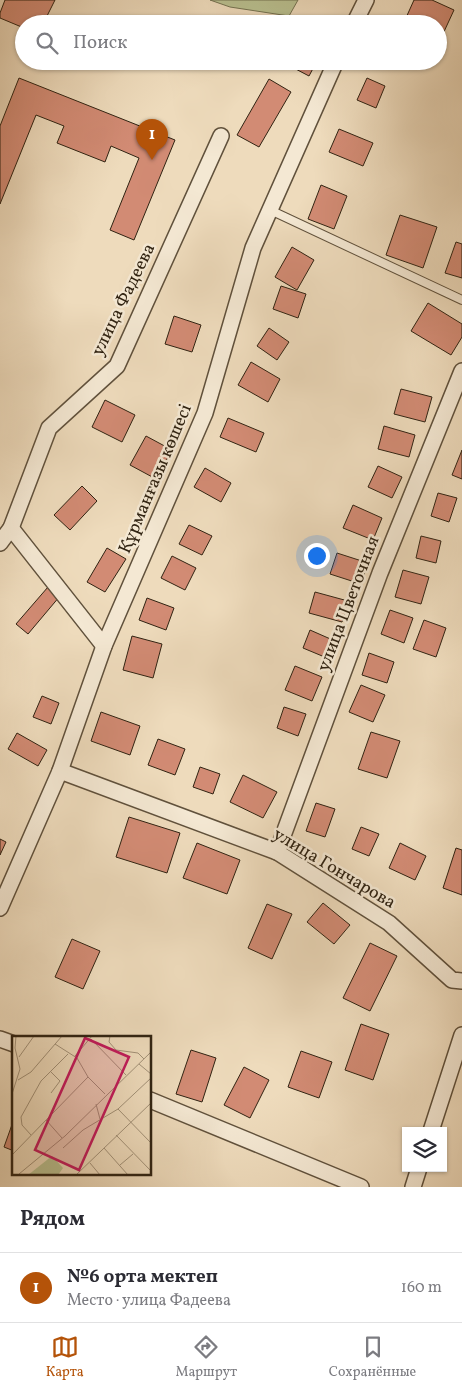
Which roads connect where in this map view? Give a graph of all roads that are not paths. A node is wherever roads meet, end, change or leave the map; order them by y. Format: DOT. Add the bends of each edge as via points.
graph roads {
  1 [pos="366,0"];
  2 [pos="358,15"];
  3 [pos="332,70"];
  4 [pos="221,136"];
  5 [pos="270,210"];
  6 [pos="462,300"];
  7 [pos="462,371"];
  8 [pos="11,528"];
  9 [pos="0,542"];
  10 [pos="104,646"];
  11 [pos="60,771"];
  12 [pos="277,852"];
  13 [pos="0,908"];
  14 [pos="462,981"];
  15 [pos="462,1035"];
  16 [pos="0,1039"];
  17 [pos="12,1043"];
  18 [pos="151,1100"];
  19 [pos="432,1127"];
  20 [pos="418,1172"];
  21 [pos="361,1187"];
  22 [pos="413,1187"];
  1 -- 2 [label="street"];
  3 -- 5 [label="street, Құрманғазы көшесі"];
  4 -- 8 [label="street, улица Фадеева" via="116,366 49,428"];
  5 -- 6 [label="lane"];
  5 -- 10 [label="street, Құрманғазы көшесі" via="253,248 206,413"];
  7 -- 12 [label="street, улица Цветочная" via="380,573"];
  8 -- 9 [label="street, улица Фадеева"];
  8 -- 10 [label="street"];
  10 -- 11 [label="street, Құрманғазы көшесі"];
  11 -- 12 [label="street, улица Гончарова"];
  11 -- 13 [label="street, Құрманғазы көшесі"];
  12 -- 14 [label="street, улица Гончарова" via="389,923 452,980"];
  15 -- 19 [label="street"];
  16 -- 17 [label="street"];
  18 -- 21 [label="street"];
  20 -- 22 [label="street"];
}
